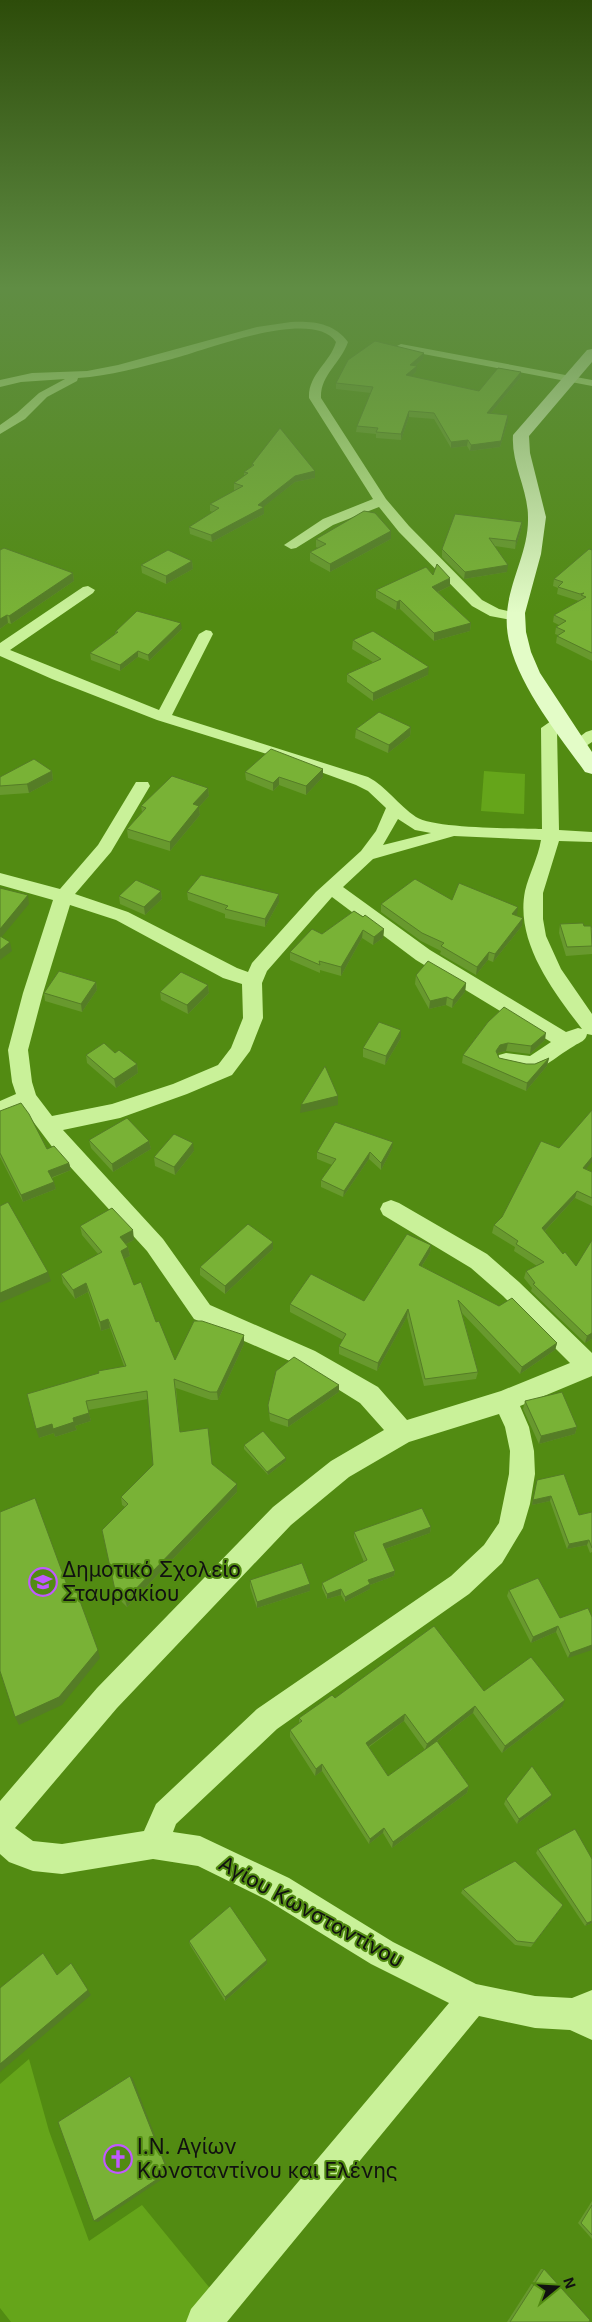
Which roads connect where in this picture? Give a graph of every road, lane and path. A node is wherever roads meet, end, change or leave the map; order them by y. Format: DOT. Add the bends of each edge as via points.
graph roads {
  1 [pos="42,396"];
  2 [pos="315,396"];
  3 [pos="554,396"];
  4 [pos="0,430"];
  5 [pos="381,500"];
  6 [pos="291,545"];
  7 [pos="88,590"];
  8 [pos="516,617"];
  9 [pos="206,634"];
  10 [pos="0,650"];
  11 [pos="163,717"];
  12 [pos="560,722"];
  13 [pos="585,740"];
  14 [pos="592,768"];
  15 [pos="142,786"];
  16 [pos="395,807"];
  17 [pos="459,831"];
  18 [pos="551,835"];
  19 [pos="592,837"];
  20 [pos="368,855"];
  21 [pos="0,879"];
  22 [pos="331,887"];
  23 [pos="63,898"];
  24 [pos="253,980"];
  25 [pos="590,1023"];
  26 [pos="565,1041"];
  27 [pos="506,1060"];
  28 [pos="28,1098"];
  29 [pos="0,1109"];
  30 [pos="48,1125"];
  31 [pos="391,1209"];
  32 [pos="590,1365"];
  33 [pos="505,1401"];
  34 [pos="402,1432"];
  35 [pos="0,1823"];
  36 [pos="0,1835"];
  37 [pos="153,1844"];
  38 [pos="473,1999"];
  39 [pos="585,2015"];
  40 [pos="204,2322"];
  1 -- 4 [label="street"];
  2 -- 5 [label="street"];
  3 -- 8 [label="street" via="521,437 534,497 536,526"];
  5 -- 6 [label="street" via="328,522"];
  5 -- 8 [label="street" via="404,529 472,599 489,611"];
  7 -- 10 [label="street"];
  8 -- 12 [label="street" via="522,653"];
  9 -- 11 [label="street"];
  10 -- 11 [label="street"];
  11 -- 16 [label="street" via="362,781 377,789"];
  12 -- 13 [label="street"];
  12 -- 18 [label="street" via="548,728"];
  13 -- 14 [label="street"];
  15 -- 23 [label="street" via="105,848"];
  16 -- 17 [label="street" via="421,826"];
  16 -- 20 [label="street" via="384,832"];
  17 -- 18 [label="street"];
  17 -- 20 [label="street"];
  18 -- 19 [label="street"];
  18 -- 25 [label="street" via="533,902 538,938 554,973"];
  20 -- 22 [label="street"];
  21 -- 23 [label="street"];
  22 -- 24 [label="street" via="267,958"];
  22 -- 26 [label="street" via="423,955"];
  23 -- 24 [label="street" via="128,919 230,973"];
  23 -- 28 [label="street" via="18,1050 22,1082"];
  24 -- 30 [label="street" via="253,1018 240,1051 225,1070 113,1112"];
  25 -- 26 [label="street"];
  26 -- 27 [label="street" via="535,1064"];
  28 -- 29 [label="street"];
  28 -- 30 [label="street"];
  30 -- 34 [label="street" via="155,1245 202,1312 307,1358 369,1395"];
  31 -- 32 [label="street" via="479,1261"];
  32 -- 33 [label="street"];
  33 -- 34 [label="street"];
  33 -- 37 [label="street" via="517,1427 522,1474 510,1528 493,1554 460,1585 267,1719 166,1814"];
  34 -- 35 [label="street" via="340,1469 282,1516 107,1698"];
  36 -- 37 [label="street, Αγίου Κωνσταντίνου" via="20,1851 33,1856 62,1858"];
  37 -- 38 [label="street, Αγίου Κωνσταντίνου" via="200,1851 278,1889 382,1953"];
  38 -- 39 [label="street, Αγίου Κωνσταντίνου" via="535,2012"];
  38 -- 40 [label="street"];
}
